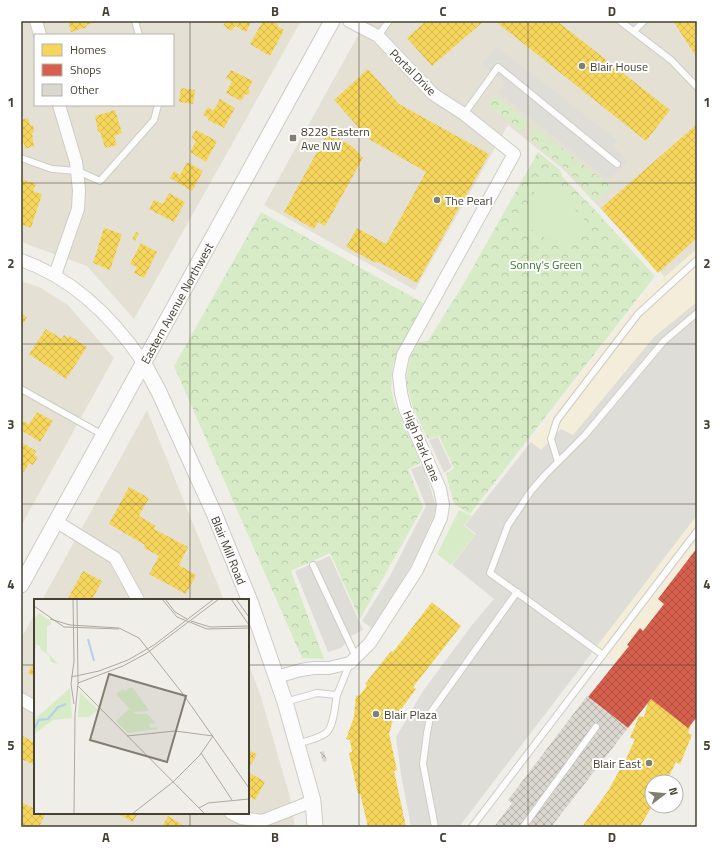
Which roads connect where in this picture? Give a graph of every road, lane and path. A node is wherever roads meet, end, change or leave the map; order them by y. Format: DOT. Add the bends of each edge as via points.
graph roads {
  1 [pos="36,21"];
  2 [pos="135,21"];
  3 [pos="332,21"];
  4 [pos="349,21"];
  5 [pos="388,21"];
  6 [pos="620,21"];
  7 [pos="644,21"];
  8 [pos="634,31"];
  9 [pos="40,34"];
  10 [pos="139,34"];
  11 [pos="378,36"];
  12 [pos="697,87"];
  13 [pos="59,106"];
  14 [pos="158,106"];
  15 [pos="464,114"];
  16 [pos="514,154"];
  17 [pos="21,158"];
  18 [pos="617,164"];
  19 [pos="78,171"];
  20 [pos="21,260"];
  21 [pos="697,260"];
  22 [pos="55,275"];
  23 [pos="695,317"];
  24 [pos="143,362"];
  25 [pos="21,389"];
  26 [pos="104,435"];
  27 [pos="558,462"];
  28 [pos="57,522"];
  29 [pos="697,531"];
  30 [pos="314,565"];
  31 [pos="21,585"];
  32 [pos="517,592"];
  33 [pos="137,599"];
  34 [pos="248,599"];
  35 [pos="250,604"];
  36 [pos="603,655"];
  37 [pos="353,660"];
  38 [pos="276,677"];
  39 [pos="337,695"];
  40 [pos="21,699"];
  41 [pos="285,702"];
  42 [pos="34,706"];
  43 [pos="596,727"];
  44 [pos="297,744"];
  45 [pos="233,814"];
  46 [pos="316,818"];
  47 [pos="435,827"];
  48 [pos="472,827"];
  49 [pos="523,827"];
  1 -- 9 [label="street"];
  2 -- 10 [label="lane"];
  3 -- 24 [label="street, Eastern Avenue Northwest"];
  4 -- 11 [label="street, Portal Drive"];
  5 -- 11 [label="lane"];
  6 -- 8 [label="lane"];
  7 -- 8 [label="lane"];
  8 -- 12 [label="lane" via="671,60"];
  11 -- 15 [label="street, Portal Drive" via="433,94"];
  13 -- 19 [label="street"];
  14 -- 19 [label="lane" via="154,120 100,181"];
  15 -- 16 [label="street, Portal Drive"];
  15 -- 18 [label="lane" via="498,67"];
  16 -- 37 [label="street, High Park Lane" via="403,356 399,375 401,393 440,489 443,505 441,518 417,570 370,643"];
  17 -- 19 [label="lane" via="52,169"];
  19 -- 22 [label="street" via="78,209"];
  20 -- 22 [label="street"];
  21 -- 27 [label="lane" via="638,314 557,420 552,439"];
  22 -- 24 [label="street" via="82,294 125,336"];
  23 -- 27 [label="lane" via="664,341 585,435"];
  24 -- 26 [label="street, Eastern Avenue Northwest"];
  24 -- 34 [label="street, Blair Mill Road" via="160,392 214,513"];
  25 -- 26 [label="lane"];
  26 -- 28 [label="street, Eastern Avenue Northwest"];
  27 -- 32 [label="lane" via="531,491 508,525 490,573"];
  28 -- 31 [label="street, Eastern Avenue Northwest"];
  28 -- 33 [label="street" via="115,558"];
  29 -- 36 [label="lane"];
  30 -- 37 [label="lane"];
  32 -- 36 [label="lane"];
  32 -- 47 [label="lane" via="431,712 423,764"];
  35 -- 38 [label="street, Blair Mill Road"];
  36 -- 48 [label="lane"];
  37 -- 38 [label="street" via="329,668 301,670"];
  37 -- 39 [label="lane"];
  38 -- 41 [label="street, Blair Mill Road"];
  39 -- 41 [label="lane" via="317,693"];
  39 -- 44 [label="lane" via="328,732"];
  40 -- 42 [label="street"];
  41 -- 44 [label="street, Blair Mill Road"];
  43 -- 49 [label="lane"];
  44 -- 46 [label="street, Blair Mill Road"];
  45 -- 46 [label="street" via="262,821"];
}
